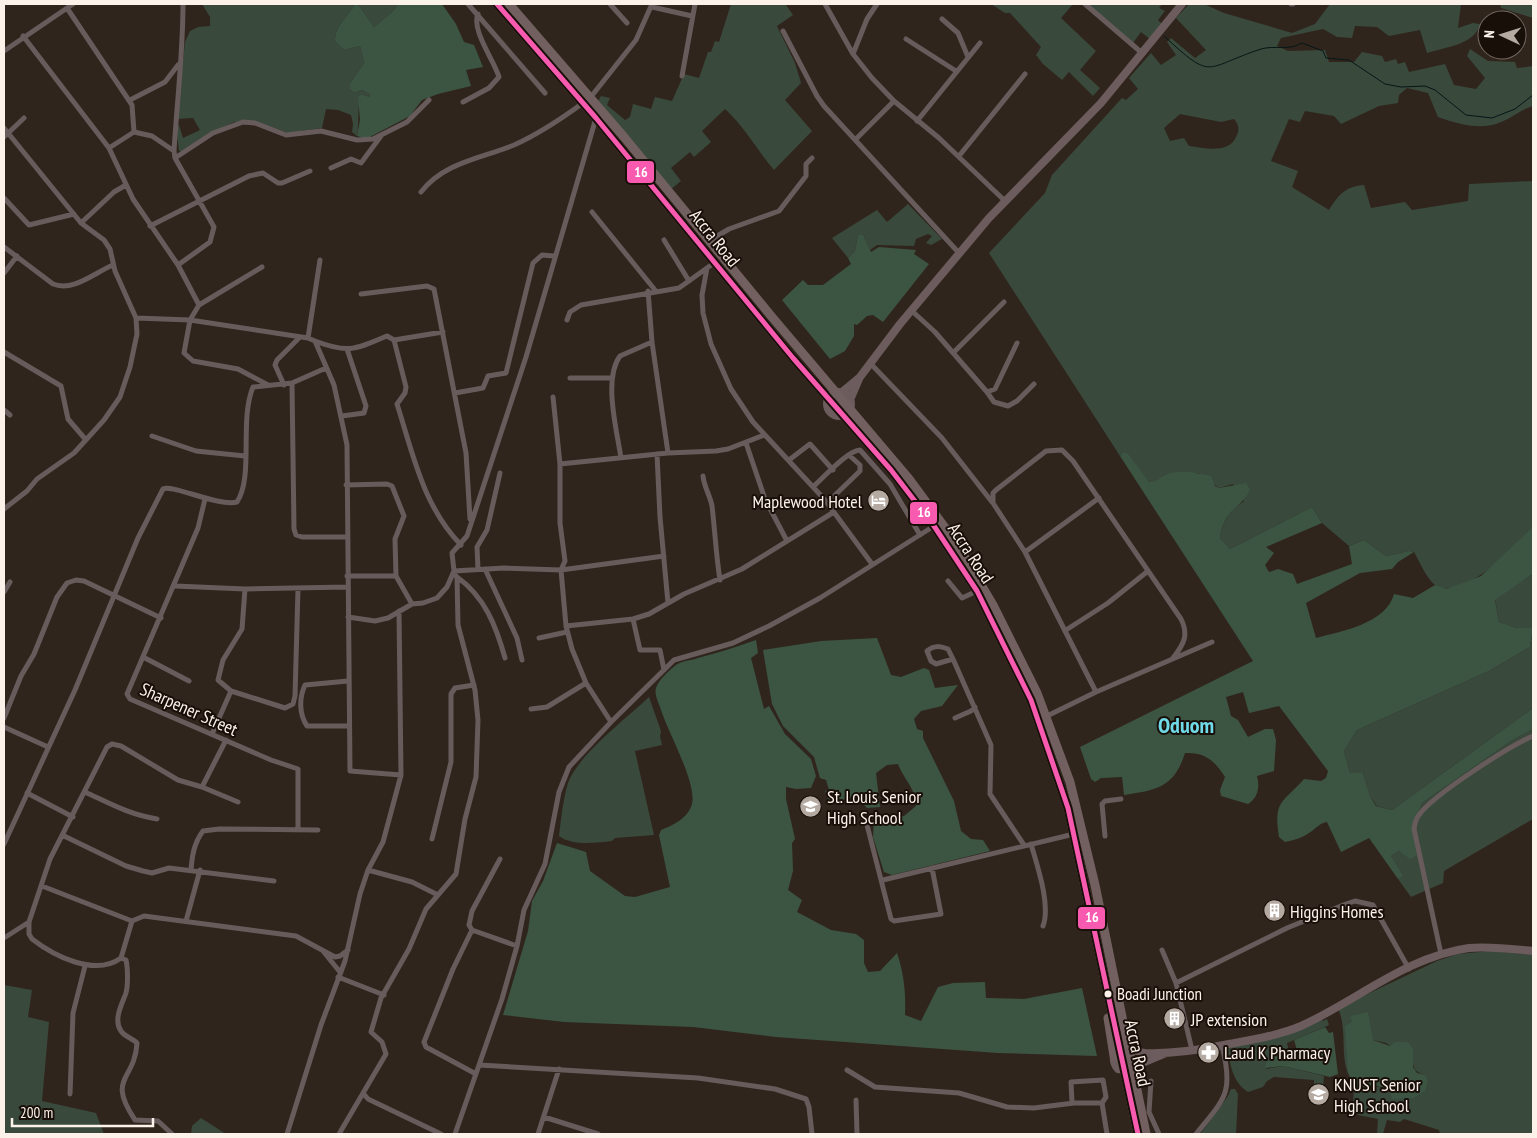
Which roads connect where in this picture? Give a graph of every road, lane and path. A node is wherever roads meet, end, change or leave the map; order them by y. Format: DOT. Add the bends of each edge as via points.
graph roads {
  1 [pos="73,4"];
  2 [pos="183,4"];
  3 [pos="468,4"];
  4 [pos="497,4"];
  5 [pos="509,4"];
  6 [pos="610,4"];
  7 [pos="695,4"];
  8 [pos="825,4"];
  9 [pos="877,4"];
  10 [pos="1085,4"];
  11 [pos="1182,4"];
  12 [pos="652,6"];
  13 [pos="67,8"];
  14 [pos="478,14"];
  15 [pos="692,16"];
  16 [pos="942,19"];
  17 [pos="627,23"];
  18 [pos="783,31"];
  19 [pos="23,36"];
  20 [pos="906,39"];
  21 [pos="980,43"];
  22 [pos="4,51"];
  23 [pos="1142,53"];
  24 [pos="853,54"];
  25 [pos="968,57"];
  26 [pos="180,61"];
  27 [pos="956,71"];
  28 [pos="1025,74"];
  29 [pos="682,76"];
  30 [pos="545,93"];
  31 [pos="130,100"];
  32 [pos="428,100"];
  33 [pos="587,100"];
  34 [pos="894,101"];
  35 [pos="463,102"];
  36 [pos="24,118"];
  37 [pos="596,118"];
  38 [pos="917,121"];
  39 [pos="5,132"];
  40 [pos="134,132"];
  41 [pos="381,136"];
  42 [pos="856,139"];
  43 [pos="109,148"];
  44 [pos="174,151"];
  45 [pos="959,156"];
  46 [pos="175,158"];
  47 [pos="812,158"];
  48 [pos="331,168"];
  49 [pos="310,171"];
  50 [pos="126,185"];
  51 [pos="421,192"];
  52 [pos="4,198"];
  53 [pos="199,200"];
  54 [pos="1005,201"];
  55 [pos="592,212"];
  56 [pos="74,214"];
  57 [pos="81,223"];
  58 [pos="150,226"];
  59 [pos="664,240"];
  60 [pos="709,241"];
  61 [pos="4,247"];
  62 [pos="959,253"];
  63 [pos="17,256"];
  64 [pos="554,256"];
  65 [pos="320,260"];
  66 [pos="113,265"];
  67 [pos="178,265"];
  68 [pos="711,266"];
  69 [pos="262,267"];
  70 [pos="4,274"];
  71 [pos="689,281"];
  72 [pos="654,290"];
  73 [pos="648,292"];
  74 [pos="361,294"];
  75 [pos="1004,302"];
  76 [pos="199,305"];
  77 [pos="912,311"];
  78 [pos="772,317"];
  79 [pos="136,318"];
  80 [pos="190,320"];
  81 [pos="567,320"];
  82 [pos="764,322"];
  83 [pos="443,332"];
  84 [pos="299,338"];
  85 [pos="308,338"];
  86 [pos="394,340"];
  87 [pos="315,341"];
  88 [pos="652,342"];
  89 [pos="1017,342"];
  90 [pos="347,349"];
  91 [pos="4,352"];
  92 [pos="954,352"];
  93 [pos="870,363"];
  94 [pos="326,368"];
  95 [pos="860,377"];
  96 [pos="570,378"];
  97 [pos="612,378"];
  98 [pos="292,383"];
  99 [pos="1034,384"];
  100 [pos="269,385"];
  101 [pos="284,385"];
  102 [pos="455,392"];
  103 [pos="839,392"];
  104 [pos="987,392"];
  105 [pos="553,397"];
  106 [pos="829,398"];
  107 [pos="848,408"];
  108 [pos="4,410"];
  109 [pos="10,415"];
  110 [pos="342,416"];
  111 [pos="764,435"];
  112 [pos="152,436"];
  113 [pos="86,440"];
  114 [pos="746,443"];
  115 [pos="668,453"];
  116 [pos="657,454"];
  117 [pos="850,455"];
  118 [pos="245,456"];
  119 [pos="621,458"];
  120 [pos="789,460"];
  121 [pos="560,464"];
  122 [pos="833,470"];
  123 [pos="500,473"];
  124 [pos="703,476"];
  125 [pos="346,485"];
  126 [pos="813,487"];
  127 [pos="1099,498"];
  128 [pos="205,499"];
  129 [pos="993,503"];
  130 [pos="4,509"];
  131 [pos="833,510"];
  132 [pos="471,522"];
  133 [pos="934,526"];
  134 [pos="920,535"];
  135 [pos="347,537"];
  136 [pos="787,541"];
  137 [pos="461,545"];
  138 [pos="1025,552"];
  139 [pos="664,556"];
  140 [pos="872,564"];
  141 [pos="478,569"];
  142 [pos="485,569"];
  143 [pos="561,570"];
  144 [pos="1148,571"];
  145 [pos="455,574"];
  146 [pos="347,576"];
  147 [pos="396,576"];
  148 [pos="720,580"];
  149 [pos="10,582"];
  150 [pos="948,582"];
  151 [pos="175,586"];
  152 [pos="347,587"];
  153 [pos="245,589"];
  154 [pos="298,589"];
  155 [pos="977,591"];
  156 [pos="4,592"];
  157 [pos="112,597"];
  158 [pos="668,603"];
  159 [pos="412,604"];
  160 [pos="399,611"];
  161 [pos="348,617"];
  162 [pos="161,618"];
  163 [pos="633,619"];
  164 [pos="566,626"];
  165 [pos="1066,630"];
  166 [pos="567,632"];
  167 [pos="539,638"];
  168 [pos="1212,642"];
  169 [pos="143,657"];
  170 [pos="505,658"];
  171 [pos="1173,658"];
  172 [pos="953,659"];
  173 [pos="522,660"];
  174 [pos="664,670"];
  175 [pos="189,681"];
  176 [pos="348,681"];
  177 [pos="586,683"];
  178 [pos="474,685"];
  179 [pos="232,691"];
  180 [pos="1096,692"];
  181 [pos="975,707"];
  182 [pos="530,709"];
  183 [pos="1047,716"];
  184 [pos="4,718"];
  185 [pos="955,718"];
  186 [pos="611,722"];
  187 [pos="348,726"];
  188 [pos="4,727"];
  189 [pos="212,734"];
  190 [pos="1533,736"];
  191 [pos="226,740"];
  192 [pos="48,747"];
  193 [pos="401,775"];
  194 [pos="202,787"];
  195 [pos="85,792"];
  196 [pos="27,793"];
  197 [pos="1121,799"];
  198 [pos="238,802"];
  199 [pos="73,818"];
  200 [pos="157,819"];
  201 [pos="868,825"];
  202 [pos="298,828"];
  203 [pos="318,830"];
  204 [pos="1074,834"];
  205 [pos="62,836"];
  206 [pos="1105,836"];
  207 [pos="432,839"];
  208 [pos="4,844"];
  209 [pos="1031,844"];
  210 [pos="1024,845"];
  211 [pos="500,859"];
  212 [pos="932,868"];
  213 [pos="190,870"];
  214 [pos="200,870"];
  215 [pos="368,870"];
  216 [pos="883,880"];
  217 [pos="274,881"];
  218 [pos="42,886"];
  219 [pos="438,895"];
  220 [pos="186,921"];
  221 [pos="29,922"];
  222 [pos="132,922"];
  223 [pos="1042,926"];
  224 [pos="472,930"];
  225 [pos="4,938"];
  226 [pos="517,946"];
  227 [pos="348,950"];
  228 [pos="1162,950"];
  229 [pos="323,951"];
  230 [pos="1533,951"];
  231 [pos="1441,954"];
  232 [pos="119,960"];
  233 [pos="85,966"];
  234 [pos="1410,969"];
  235 [pos="339,975"];
  236 [pos="1176,983"];
  237 [pos="384,995"];
  238 [pos="1222,1046"];
  239 [pos="1192,1050"];
  240 [pos="1121,1051"];
  241 [pos="1167,1053"];
  242 [pos="479,1065"];
  243 [pos="1132,1066"];
  244 [pos="559,1069"];
  245 [pos="847,1070"];
  246 [pos="476,1074"];
  247 [pos="1151,1081"];
  248 [pos="363,1093"];
  249 [pos="70,1094"];
  250 [pos="856,1100"];
  251 [pos="1102,1103"];
  252 [pos="1072,1104"];
  253 [pos="544,1117"];
  254 [pos="172,1134"];
  255 [pos="287,1134"];
  256 [pos="339,1134"];
  257 [pos="441,1134"];
  258 [pos="455,1134"];
  259 [pos="538,1134"];
  260 [pos="598,1134"];
  261 [pos="812,1134"];
  262 [pos="857,1134"];
  263 [pos="1107,1134"];
  264 [pos="1138,1134"];
  265 [pos="1146,1134"];
  266 [pos="1159,1134"];
  267 [pos="1196,1134"];
  1 -- 13 [label="street"];
  2 -- 26 [label="street"];
  3 -- 14 [label="street"];
  4 -- 33 [label="highway, Accra Road"];
  5 -- 33 [label="highway, Accra Road"];
  6 -- 17 [label="street"];
  7 -- 15 [label="street"];
  8 -- 24 [label="street"];
  9 -- 24 [label="street" via="867,19"];
  10 -- 23 [label="street"];
  11 -- 23 [label="street"];
  12 -- 15 [label="street"];
  12 -- 33 [label="street" via="636,40"];
  13 -- 19 [label="street"];
  13 -- 31 [label="street"];
  14 -- 30 [label="street"];
  14 -- 35 [label="street" via="478,30 499,77 488,88"];
  15 -- 29 [label="street"];
  16 -- 25 [label="street" via="958,32"];
  18 -- 42 [label="street" via="817,96"];
  19 -- 22 [label="street"];
  19 -- 43 [label="street"];
  20 -- 27 [label="street"];
  21 -- 25 [label="street"];
  23 -- 54 [label="street" via="1101,103"];
  24 -- 34 [label="street"];
  25 -- 27 [label="street"];
  26 -- 31 [label="street" via="165,82"];
  26 -- 44 [label="street"];
  27 -- 38 [label="street"];
  28 -- 45 [label="street"];
  31 -- 40 [label="street"];
  32 -- 41 [label="street" via="407,122"];
  33 -- 37 [label="highway, Accra Road"];
  33 -- 51 [label="street" via="546,128 515,144 456,165 436,176"];
  33 -- 60 [label="highway, Accra Road"];
  34 -- 38 [label="street"];
  34 -- 42 [label="street"];
  36 -- 39 [label="street"];
  37 -- 64 [label="street"];
  37 -- 68 [label="highway, Accra Road"];
  38 -- 45 [label="street"];
  39 -- 56 [label="street"];
  40 -- 43 [label="street"];
  40 -- 44 [label="street" via="152,136"];
  41 -- 46 [label="street" via="357,140 321,131 292,136 243,122 212,133"];
  41 -- 48 [label="street" via="362,162 351,159"];
  42 -- 62 [label="street"];
  43 -- 50 [label="street"];
  44 -- 46 [label="street"];
  45 -- 54 [label="street"];
  46 -- 53 [label="street"];
  47 -- 60 [label="street" via="806,164 806,176 779,211 729,229"];
  49 -- 53 [label="street" via="282,183 263,173 257,174"];
  50 -- 57 [label="street"];
  50 -- 58 [label="street"];
  52 -- 56 [label="street" via="29,225"];
  53 -- 58 [label="street"];
  53 -- 67 [label="street" via="214,227 212,238"];
  54 -- 62 [label="street"];
  55 -- 72 [label="street"];
  56 -- 57 [label="street"];
  57 -- 66 [label="street" via="104,240 110,249"];
  58 -- 67 [label="street"];
  59 -- 71 [label="street"];
  60 -- 78 [label="highway, Accra Road"];
  61 -- 63 [label="street"];
  62 -- 77 [label="street"];
  63 -- 66 [label="street" via="60,287 71,286"];
  63 -- 70 [label="street"];
  64 -- 102 [label="street" via="542,255 533,263 506,373 488,376 483,388"];
  64 -- 132 [label="street" via="526,357"];
  65 -- 85 [label="street"];
  66 -- 79 [label="street"];
  67 -- 76 [label="street"];
  68 -- 71 [label="street"];
  68 -- 82 [label="highway, Accra Road"];
  68 -- 111 [label="street" via="702,304 711,344 743,410"];
  69 -- 76 [label="street"];
  71 -- 72 [label="street" via="679,288"];
  72 -- 73 [label="street"];
  73 -- 81 [label="street" via="581,305 570,312"];
  73 -- 88 [label="street"];
  74 -- 83 [label="street" via="432,286"];
  75 -- 92 [label="street"];
  76 -- 80 [label="street"];
  77 -- 92 [label="street"];
  77 -- 93 [label="street"];
  78 -- 82 [label="highway"];
  78 -- 103 [label="highway, Accra Road"];
  79 -- 80 [label="street"];
  79 -- 113 [label="street" via="134,351 120,397"];
  80 -- 84 [label="street"];
  80 -- 100 [label="street" via="184,352 189,359 238,369"];
  82 -- 106 [label="highway, Accra Road"];
  83 -- 86 [label="street"];
  83 -- 102 [label="street"];
  84 -- 85 [label="street"];
  84 -- 101 [label="street" via="274,365"];
  85 -- 87 [label="street"];
  86 -- 90 [label="street" via="387,336 356,349"];
  86 -- 137 [label="street" via="406,387 397,404 409,444 431,505"];
  87 -- 90 [label="street"];
  87 -- 94 [label="street"];
  88 -- 97 [label="street" via="620,356"];
  88 -- 115 [label="street"];
  89 -- 104 [label="street" via="1002,379 995,389"];
  90 -- 110 [label="street" via="366,406 364,413"];
  91 -- 113 [label="street" via="61,386 68,420"];
  92 -- 104 [label="street"];
  93 -- 95 [label="street"];
  93 -- 129 [label="street" via="942,438"];
  94 -- 98 [label="street"];
  94 -- 110 [label="street"];
  95 -- 103 [label="street"];
  95 -- 107 [label="street"];
  96 -- 97 [label="street"];
  97 -- 119 [label="street"];
  98 -- 101 [label="street"];
  98 -- 135 [label="street" via="296,535"];
  99 -- 104 [label="street" via="1008,406 994,402"];
  100 -- 101 [label="street"];
  100 -- 118 [label="street" via="256,386 252,390 245,428"];
  102 -- 132 [label="street" via="466,453"];
  103 -- 106 [label="street"];
  103 -- 107 [label="highway, Accra Road"];
  105 -- 121 [label="street"];
  106 -- 107 [label="highway, Accra Road"];
  107 -- 133 [label="highway, Accra Road"];
  107 -- 183 [label="highway, Accra Road" via="910,479 956,544 993,605"];
  108 -- 109 [label="street"];
  110 -- 125 [label="street" via="347,444"];
  111 -- 114 [label="street"];
  111 -- 120 [label="street"];
  112 -- 118 [label="street" via="196,451"];
  113 -- 130 [label="street"];
  114 -- 115 [label="street" via="716,451"];
  114 -- 136 [label="street" via="768,506"];
  115 -- 116 [label="street"];
  116 -- 119 [label="street"];
  116 -- 139 [label="street"];
  117 -- 122 [label="street"];
  117 -- 131 [label="street" via="860,464 860,471 832,498"];
  117 -- 134 [label="street" via="857,450 865,453 890,484"];
  118 -- 128 [label="street" via="244,490 237,502"];
  119 -- 121 [label="street"];
  120 -- 122 [label="street" via="810,444"];
  120 -- 126 [label="street"];
  121 -- 143 [label="street" via="564,561"];
  122 -- 126 [label="street"];
  123 -- 141 [label="street" via="487,530 476,547"];
  124 -- 148 [label="street" via="711,505"];
  125 -- 135 [label="street"];
  125 -- 147 [label="street" via="392,486 404,516 395,539"];
  126 -- 131 [label="street"];
  127 -- 129 [label="street" via="1073,461 1057,449 1046,451 996,490"];
  127 -- 138 [label="street"];
  127 -- 144 [label="street"];
  128 -- 151 [label="street, Sharpener Street" via="198,528"];
  128 -- 157 [label="street" via="170,488 163,489"];
  129 -- 138 [label="street"];
  131 -- 136 [label="street"];
  131 -- 140 [label="street"];
  132 -- 137 [label="street"];
  133 -- 134 [label="street"];
  133 -- 155 [label="highway, Accra Road"];
  134 -- 140 [label="street"];
  135 -- 146 [label="street"];
  136 -- 148 [label="street"];
  137 -- 145 [label="street" via="452,553"];
  138 -- 165 [label="street"];
  139 -- 143 [label="street"];
  139 -- 158 [label="street"];
  140 -- 174 [label="street" via="769,626 733,643 674,660"];
  141 -- 142 [label="street"];
  141 -- 145 [label="street"];
  142 -- 143 [label="street"];
  142 -- 173 [label="street" via="517,638"];
  143 -- 164 [label="street"];
  144 -- 165 [label="street" via="1108,603"];
  144 -- 171 [label="street" via="1184,626 1185,641"];
  145 -- 159 [label="street" via="437,598"];
  145 -- 170 [label="street" via="485,605"];
  145 -- 178 [label="street" via="458,625"];
  146 -- 147 [label="street"];
  146 -- 152 [label="street"];
  147 -- 159 [label="street"];
  148 -- 158 [label="street"];
  149 -- 156 [label="street"];
  150 -- 155 [label="street" via="962,598"];
  151 -- 153 [label="street"];
  151 -- 162 [label="street, Sharpener Street"];
  152 -- 154 [label="street"];
  152 -- 161 [label="street"];
  153 -- 154 [label="street"];
  153 -- 179 [label="street" via="242,629 223,660 218,675 222,685"];
  154 -- 179 [label="street" via="294,704 278,707"];
  155 -- 204 [label="highway, Accra Road" via="1031,700"];
  157 -- 162 [label="street"];
  157 -- 184 [label="street" via="84,581 67,582 57,597 34,654 20,676"];
  157 -- 192 [label="street"];
  158 -- 163 [label="street"];
  159 -- 160 [label="street"];
  160 -- 161 [label="street" via="375,621"];
  160 -- 193 [label="street"];
  161 -- 176 [label="street"];
  162 -- 169 [label="street, Sharpener Street"];
  163 -- 164 [label="street"];
  163 -- 174 [label="street" via="640,650 660,650"];
  164 -- 166 [label="street"];
  165 -- 180 [label="street"];
  166 -- 167 [label="street"];
  166 -- 177 [label="street"];
  168 -- 171 [label="street"];
  169 -- 175 [label="street"];
  169 -- 189 [label="street, Sharpener Street" via="128,689 130,699"];
  171 -- 180 [label="street"];
  172 -- 172 [label="street" via="948,649 939,646 927,651 936,664"];
  172 -- 181 [label="street"];
  174 -- 186 [label="street"];
  176 -- 187 [label="street"];
  176 -- 187 [label="street" via="305,685 300,712 310,727"];
  177 -- 182 [label="street" via="546,707"];
  177 -- 186 [label="street"];
  178 -- 207 [label="street" via="455,688 451,694 451,762"];
  178 -- 219 [label="street" via="478,720 476,777 464,819 456,874"];
  179 -- 189 [label="street"];
  180 -- 183 [label="street"];
  181 -- 185 [label="street"];
  181 -- 210 [label="street" via="991,745 990,794"];
  183 -- 240 [label="highway, Accra Road" via="1078,810"];
  186 -- 226 [label="street" via="569,767 563,778 545,864 524,910"];
  187 -- 193 [label="street" via="350,771"];
  188 -- 192 [label="street"];
  189 -- 191 [label="street, Sharpener Street"];
  190 -- 231 [label="street" via="1512,746 1456,784 1420,813 1416,820 1414,830"];
  191 -- 194 [label="street"];
  191 -- 202 [label="street, Sharpener Street" via="298,769"];
  192 -- 196 [label="street"];
  193 -- 215 [label="street" via="383,842"];
  194 -- 195 [label="street" via="178,780 131,751 112,744 106,747"];
  194 -- 198 [label="street"];
  195 -- 199 [label="street"];
  195 -- 200 [label="street" via="128,813"];
  196 -- 199 [label="street"];
  196 -- 208 [label="street"];
  197 -- 206 [label="street" via="1102,804"];
  199 -- 205 [label="street"];
  201 -- 216 [label="street"];
  202 -- 203 [label="street"];
  202 -- 213 [label="street" via="203,831 192,855"];
  204 -- 209 [label="street"];
  204 -- 240 [label="highway, Accra Road"];
  205 -- 213 [label="street" via="143,871"];
  205 -- 218 [label="street"];
  209 -- 210 [label="street"];
  209 -- 223 [label="street" via="1043,894 1045,914"];
  210 -- 212 [label="street"];
  211 -- 224 [label="street" via="468,921"];
  212 -- 216 [label="street"];
  212 -- 216 [label="street" via="942,912 939,915 894,921"];
  213 -- 214 [label="street"];
  214 -- 217 [label="street"];
  214 -- 220 [label="street"];
  215 -- 219 [label="street" via="412,882"];
  215 -- 227 [label="street"];
  218 -- 221 [label="street"];
  218 -- 222 [label="street"];
  219 -- 237 [label="street" via="426,909"];
  220 -- 222 [label="street" via="144,916"];
  220 -- 229 [label="street" via="296,936"];
  221 -- 225 [label="street"];
  221 -- 233 [label="street" via="32,939"];
  222 -- 232 [label="street"];
  224 -- 226 [label="street"];
  224 -- 246 [label="street" via="424,1042 426,1047"];
  226 -- 242 [label="street"];
  227 -- 229 [label="street" via="338,957"];
  227 -- 235 [label="street"];
  228 -- 236 [label="street"];
  229 -- 235 [label="street"];
  230 -- 231 [label="street" via="1470,948"];
  231 -- 234 [label="street"];
  232 -- 233 [label="street"];
  232 -- 254 [label="street" via="126,960 126,992 120,1006 118,1026 137,1043 121,1092 135,1120 158,1121"];
  233 -- 249 [label="street" via="73,1013"];
  234 -- 236 [label="street" via="1373,905 1355,901 1288,928"];
  234 -- 238 [label="street" via="1301,1026"];
  235 -- 237 [label="street"];
  235 -- 255 [label="street"];
  236 -- 239 [label="street"];
  237 -- 248 [label="street" via="371,1032 382,1042 386,1054"];
  238 -- 239 [label="street"];
  238 -- 267 [label="street" via="1229,1070 1228,1088"];
  239 -- 241 [label="street"];
  240 -- 241 [label="street"];
  240 -- 243 [label="highway, Accra Road"];
  241 -- 243 [label="street"];
  242 -- 244 [label="street"];
  242 -- 246 [label="street"];
  243 -- 264 [label="highway, Accra Road"];
  243 -- 265 [label="highway, Accra Road"];
  244 -- 253 [label="street"];
  244 -- 261 [label="street" via="698,1078 774,1089 806,1099"];
  245 -- 252 [label="street" via="875,1087 959,1093 1007,1107"];
  246 -- 258 [label="street"];
  247 -- 266 [label="street" via="1149,1112"];
  248 -- 256 [label="street"];
  248 -- 257 [label="street" via="368,1099"];
  250 -- 262 [label="street"];
  251 -- 252 [label="street"];
  251 -- 252 [label="street" via="1106,1097 1102,1078 1071,1082"];
  251 -- 263 [label="street"];
  253 -- 259 [label="street"];
  253 -- 260 [label="street"];
}
